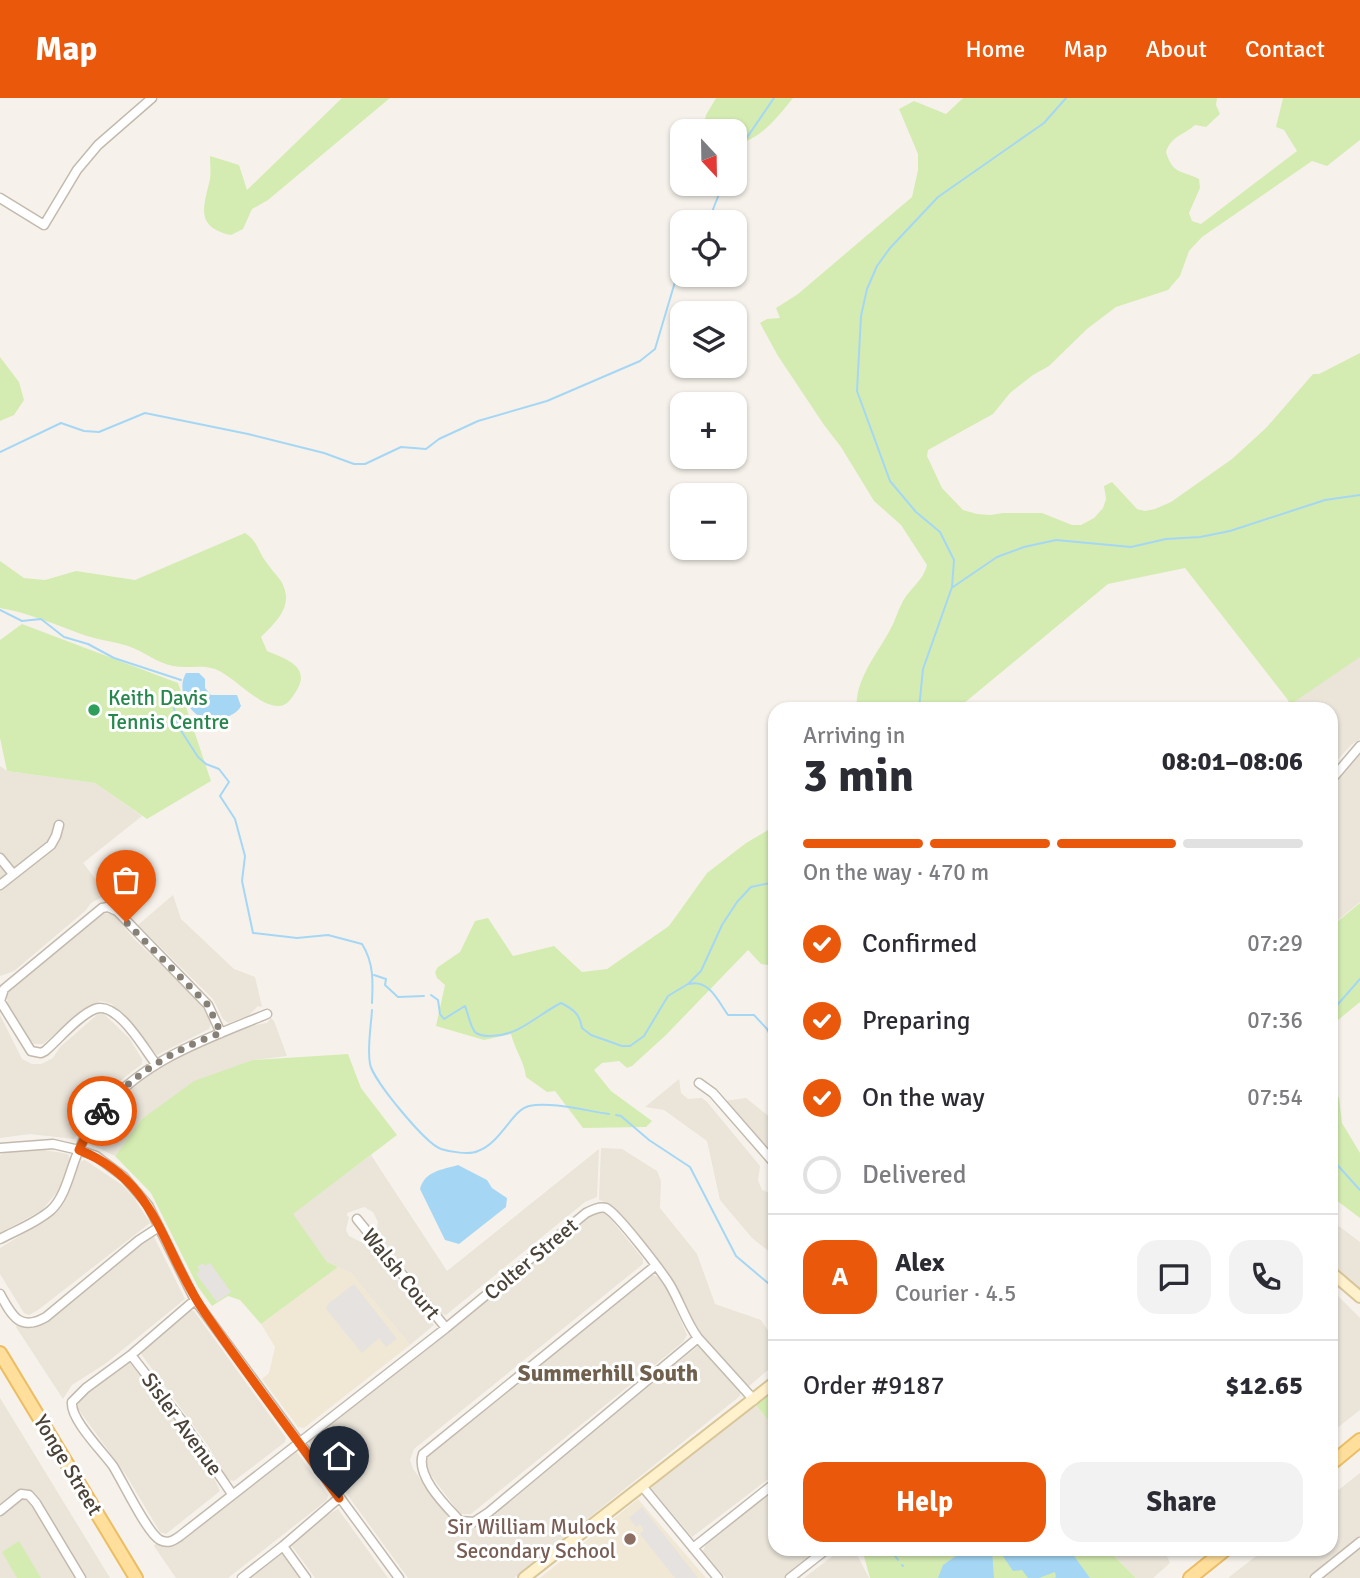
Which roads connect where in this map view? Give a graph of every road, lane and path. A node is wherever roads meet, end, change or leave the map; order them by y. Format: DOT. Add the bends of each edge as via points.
graph roads {
  1 [pos="152,98"];
  2 [pos="0,198"];
  3 [pos="1360,746"];
  4 [pos="1338,772"];
  5 [pos="59,825"];
  6 [pos="0,858"];
  7 [pos="13,874"];
  8 [pos="0,884"];
  9 [pos="0,1001"];
  10 [pos="267,1014"];
  11 [pos="221,1033"];
  12 [pos="156,1064"];
  13 [pos="699,1083"];
  14 [pos="0,1148"];
  15 [pos="79,1150"];
  16 [pos="768,1156"];
  17 [pos="357,1219"];
  18 [pos="159,1227"];
  19 [pos="0,1239"];
  20 [pos="655,1266"];
  21 [pos="1338,1278"];
  22 [pos="0,1294"];
  23 [pos="1360,1297"];
  24 [pos="195,1300"];
  25 [pos="446,1328"];
  26 [pos="698,1338"];
  27 [pos="0,1353"];
  28 [pos="131,1354"];
  29 [pos="768,1388"];
  30 [pos="754,1400"];
  31 [pos="1360,1440"];
  32 [pos="299,1442"];
  33 [pos="1338,1458"];
  34 [pos="642,1486"];
  35 [pos="768,1489"];
  36 [pos="232,1494"];
  37 [pos="339,1498"];
  38 [pos="0,1511"];
  39 [pos="1360,1542"];
  40 [pos="283,1546"];
  41 [pos="693,1548"];
  42 [pos="818,1556"];
  43 [pos="1217,1556"];
  44 [pos="81,1578"];
  45 [pos="136,1578"];
  46 [pos="242,1578"];
  47 [pos="306,1578"];
  48 [pos="398,1578"];
  49 [pos="524,1578"];
  50 [pos="718,1578"];
  51 [pos="790,1578"];
  52 [pos="1190,1578"];
  53 [pos="1315,1578"];
  1 -- 2 [label="street" via="98,145 44,225"];
  3 -- 4 [label="street"];
  5 -- 7 [label="street" via="52,843"];
  6 -- 7 [label="street"];
  7 -- 8 [label="street"];
  9 -- 11 [label="street" via="4,989 108,907 202,998"];
  9 -- 12 [label="street" via="35,1053 45,1051 92,1010 104,1008 123,1020"];
  10 -- 11 [label="street"];
  11 -- 12 [label="street"];
  12 -- 15 [label="street" via="107,1105"];
  13 -- 16 [label="street" via="712,1091"];
  14 -- 15 [label="street" via="53,1144"];
  15 -- 18 [label="street" via="96,1156 124,1177 148,1205"];
  15 -- 19 [label="street" via="53,1208"];
  17 -- 25 [label="street, Walsh Court"];
  18 -- 22 [label="street" via="34,1324 15,1318"];
  18 -- 24 [label="street"];
  20 -- 25 [label="street, Colter Street" via="616,1216 599,1208 586,1213"];
  20 -- 26 [label="street, Colter Street" via="669,1282"];
  20 -- 26 [label="street" via="423,1454 420,1463 433,1488 460,1521 474,1522"];
  21 -- 23 [label="street"];
  24 -- 28 [label="street"];
  24 -- 32 [label="street"];
  25 -- 32 [label="street, Colter Street"];
  26 -- 30 [label="street, Colter Street"];
  27 -- 45 [label="main road, Yonge Street"];
  28 -- 36 [label="street, Sisler Avenue"];
  28 -- 36 [label="street, Colter Street" via="86,1388 71,1407 157,1538 172,1542"];
  29 -- 30 [label="street"];
  30 -- 34 [label="street"];
  31 -- 33 [label="main road"];
  32 -- 36 [label="street, Colter Street"];
  32 -- 37 [label="street"];
  34 -- 41 [label="street"];
  34 -- 49 [label="street"];
  35 -- 41 [label="street"];
  37 -- 40 [label="street"];
  37 -- 48 [label="street"];
  38 -- 44 [label="street" via="21,1494 29,1495"];
  39 -- 53 [label="street"];
  40 -- 46 [label="street"];
  40 -- 47 [label="street"];
  41 -- 50 [label="street"];
  42 -- 51 [label="street"];
  43 -- 52 [label="main road"];
}
